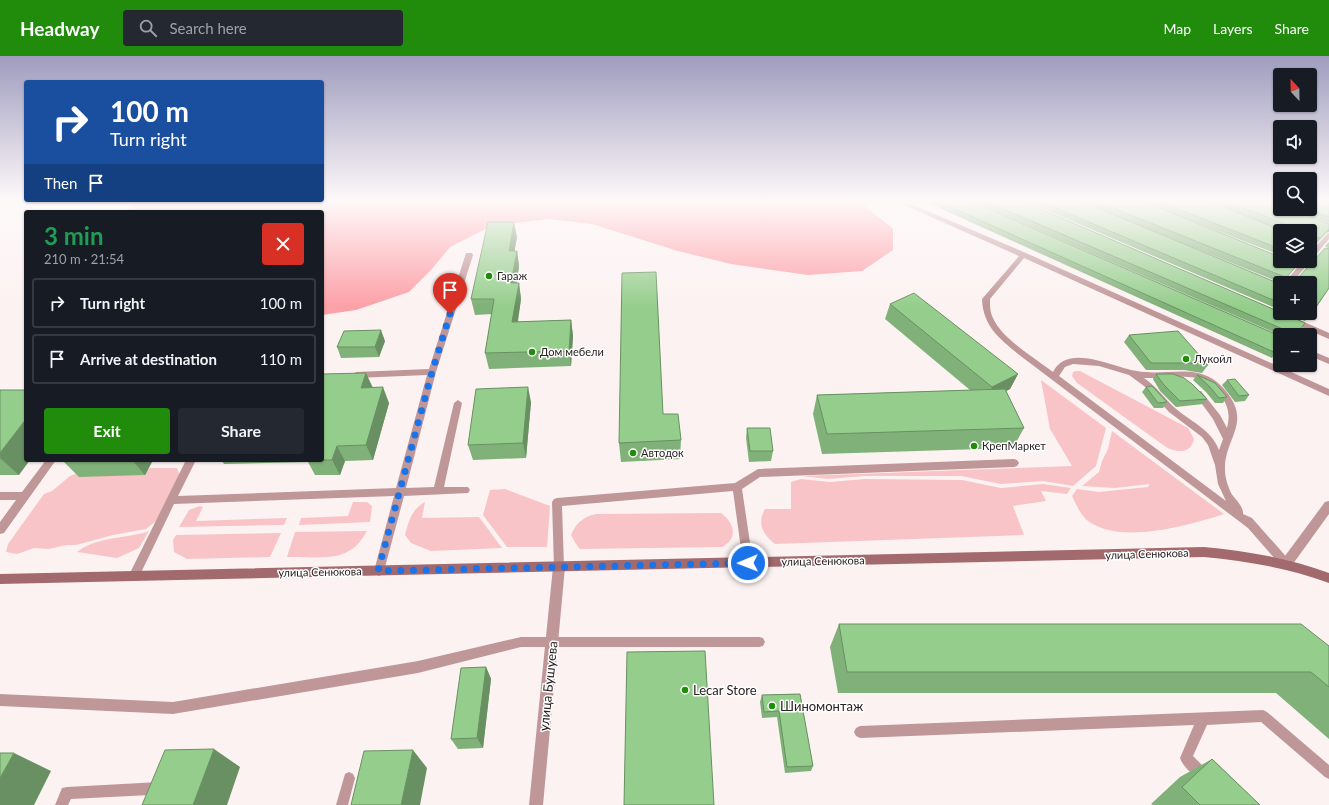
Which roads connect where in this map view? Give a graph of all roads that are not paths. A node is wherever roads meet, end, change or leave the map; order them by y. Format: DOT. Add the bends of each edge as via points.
graph roads {
  1 [pos="979,236"];
  2 [pos="1328,236"];
  3 [pos="1317,248"];
  4 [pos="1321,249"];
  5 [pos="1317,252"];
  6 [pos="468,255"];
  7 [pos="1023,255"];
  8 [pos="1292,320"];
  9 [pos="1329,336"];
  10 [pos="1317,356"];
  11 [pos="1329,361"];
  12 [pos="1125,371"];
  13 [pos="432,372"];
  14 [pos="346,375"];
  15 [pos="1159,375"];
  16 [pos="1055,376"];
  17 [pos="1329,393"];
  18 [pos="458,403"];
  19 [pos="1228,440"];
  20 [pos="49,462"];
  21 [pos="190,462"];
  22 [pos="1014,463"];
  23 [pos="1220,465"];
  24 [pos="737,487"];
  25 [pos="465,490"];
  26 [pos="438,491"];
  27 [pos="400,492"];
  28 [pos="0,496"];
  29 [pos="24,496"];
  30 [pos="171,500"];
  31 [pos="1329,505"];
  32 [pos="1252,525"];
  33 [pos="0,530"];
  34 [pos="748,563"];
  35 [pos="1286,564"];
  36 [pos="559,567"];
  37 [pos="378,571"];
  38 [pos="134,576"];
  39 [pos="1329,578"];
  40 [pos="0,579"];
  41 [pos="552,642"];
  42 [pos="759,642"];
  43 [pos="0,700"];
  44 [pos="1203,719"];
  45 [pos="860,732"];
  46 [pos="1329,773"];
  47 [pos="349,778"];
  48 [pos="1213,784"];
  49 [pos="61,805"];
  50 [pos="152,805"];
  51 [pos="342,805"];
  52 [pos="536,805"];
  1 -- 7 [label="lane"];
  2 -- 4 [label="lane"];
  3 -- 4 [label="lane"];
  4 -- 5 [label="lane"];
  6 -- 13 [label="lane"];
  7 -- 16 [label="lane" via="986,299 987,318 1006,340"];
  7 -- 17 [label="lane"];
  8 -- 9 [label="lane"];
  10 -- 11 [label="lane"];
  12 -- 15 [label="lane"];
  12 -- 16 [label="lane" via="1080,360 1066,362 1056,370"];
  12 -- 23 [label="lane" via="1151,387 1172,410 1205,435 1212,444"];
  13 -- 14 [label="lane"];
  13 -- 27 [label="lane"];
  15 -- 19 [label="lane" via="1179,378 1192,385 1217,417"];
  15 -- 19 [label="lane" via="1193,375 1213,382 1232,406 1233,424"];
  16 -- 32 [label="lane"];
  18 -- 26 [label="lane"];
  19 -- 23 [label="lane"];
  20 -- 29 [label="lane"];
  21 -- 30 [label="lane"];
  22 -- 24 [label="lane" via="758,473"];
  23 -- 32 [label="lane" via="1222,482 1228,498"];
  24 -- 34 [label="lane"];
  24 -- 36 [label="lane" via="557,502"];
  25 -- 26 [label="lane"];
  26 -- 27 [label="lane"];
  27 -- 30 [label="lane"];
  27 -- 37 [label="lane"];
  28 -- 29 [label="lane"];
  29 -- 33 [label="lane"];
  30 -- 38 [label="lane"];
  31 -- 35 [label="street"];
  32 -- 35 [label="lane"];
  34 -- 35 [label="main road, улица Сенюкова" via="1204,552"];
  34 -- 36 [label="main road, улица Сенюкова"];
  35 -- 39 [label="main road, улица Сенюкова"];
  36 -- 37 [label="main road, улица Сенюкова"];
  36 -- 41 [label="street, улица Бушуева"];
  37 -- 38 [label="main road, улица Сенюкова"];
  38 -- 40 [label="main road, улица Сенюкова"];
  41 -- 42 [label="lane"];
  41 -- 43 [label="lane" via="521,642 418,667 173,708"];
  41 -- 52 [label="street, улица Бушуева"];
  44 -- 45 [label="lane"];
  44 -- 46 [label="lane" via="1263,716"];
  44 -- 48 [label="lane" via="1186,758"];
  47 -- 51 [label="lane"];
  49 -- 50 [label="lane" via="67,793 159,788"];
}
